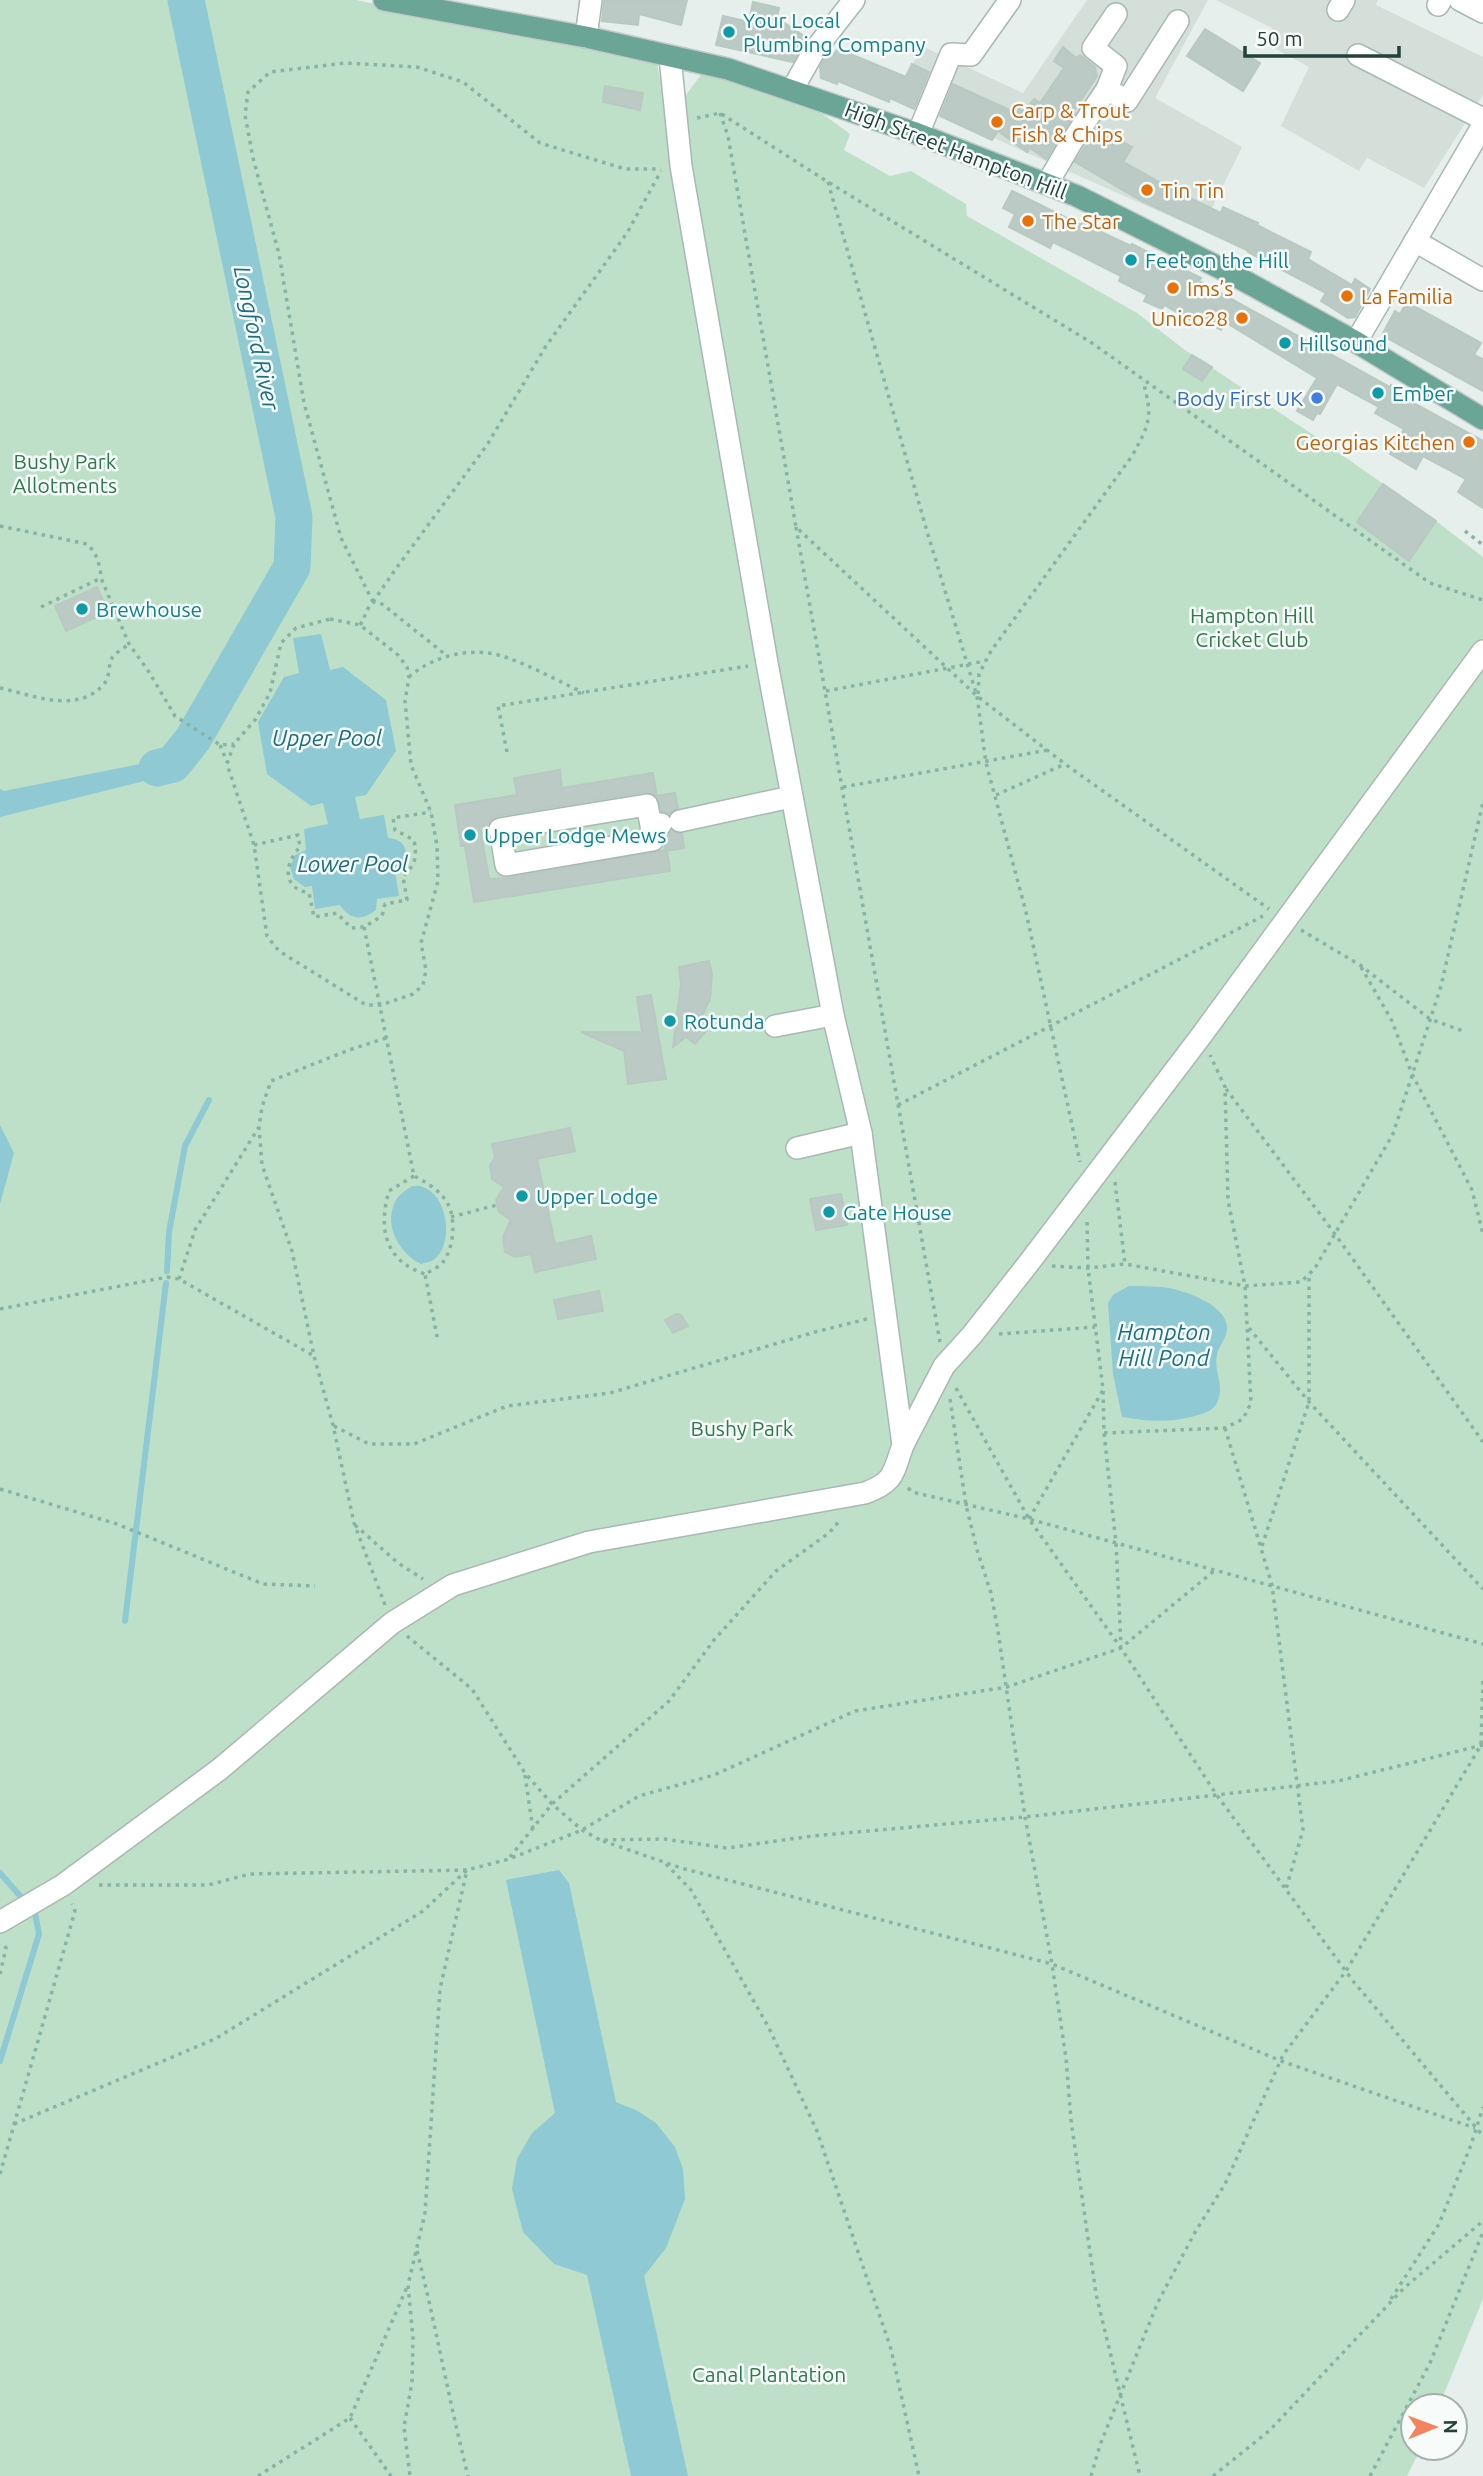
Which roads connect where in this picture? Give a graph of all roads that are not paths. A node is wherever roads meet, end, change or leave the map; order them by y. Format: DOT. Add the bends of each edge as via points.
graph roads {
  1 [pos="384,0"];
  2 [pos="591,0"];
  3 [pos="854,0"];
  4 [pos="1010,0"];
  5 [pos="1460,0"];
  6 [pos="1483,12"];
  7 [pos="1116,14"];
  8 [pos="1178,21"];
  9 [pos="586,37"];
  10 [pos="1358,55"];
  11 [pos="670,57"];
  12 [pos="1107,89"];
  13 [pos="792,90"];
  14 [pos="1483,119"];
  15 [pos="1483,125"];
  16 [pos="918,134"];
  17 [pos="1475,159"];
  18 [pos="1047,184"];
  19 [pos="1415,241"];
  20 [pos="1483,280"];
  21 [pos="1356,342"];
  22 [pos="1483,419"];
  23 [pos="1483,651"];
  24 [pos="791,797"];
  25 [pos="664,823"];
  26 [pos="833,1015"];
  27 [pos="775,1026"];
  28 [pos="861,1133"];
  29 [pos="797,1149"];
  30 [pos="903,1445"];
  31 [pos="6,1918"];
  1 -- 9 [label="main road, High Street Hampton Hill"];
  2 -- 9 [label="street"];
  3 -- 13 [label="street" via="814,51"];
  4 -- 16 [label="street" via="971,55 951,54"];
  5 -- 6 [label="street"];
  7 -- 12 [label="street" via="1093,48 1116,66"];
  8 -- 12 [label="street" via="1127,101"];
  9 -- 11 [label="main road, High Street Hampton Hill"];
  10 -- 14 [label="street"];
  11 -- 13 [label="main road, High Street Hampton Hill" via="728,69"];
  11 -- 24 [label="street" via="681,166"];
  12 -- 18 [label="street"];
  13 -- 16 [label="main road, High Street Hampton Hill"];
  15 -- 17 [label="street"];
  16 -- 18 [label="main road, High Street Hampton Hill"];
  17 -- 19 [label="street"];
  18 -- 21 [label="main road, High Street Hampton Hill" via="1230,273"];
  19 -- 20 [label="street"];
  19 -- 21 [label="street"];
  21 -- 22 [label="main road, High Street Hampton Hill"];
  23 -- 30 [label="street" via="1201,1036 1028,1264 944,1366"];
  24 -- 25 [label="street"];
  24 -- 26 [label="street"];
  25 -- 25 [label="street" via="653,840 506,865 500,829 647,806"];
  26 -- 27 [label="street"];
  26 -- 28 [label="street"];
  28 -- 29 [label="street"];
  28 -- 30 [label="street"];
  30 -- 31 [label="street" via="893,1475 883,1486 865,1493 589,1542 453,1585 392,1623 220,1769 63,1885"];
}
